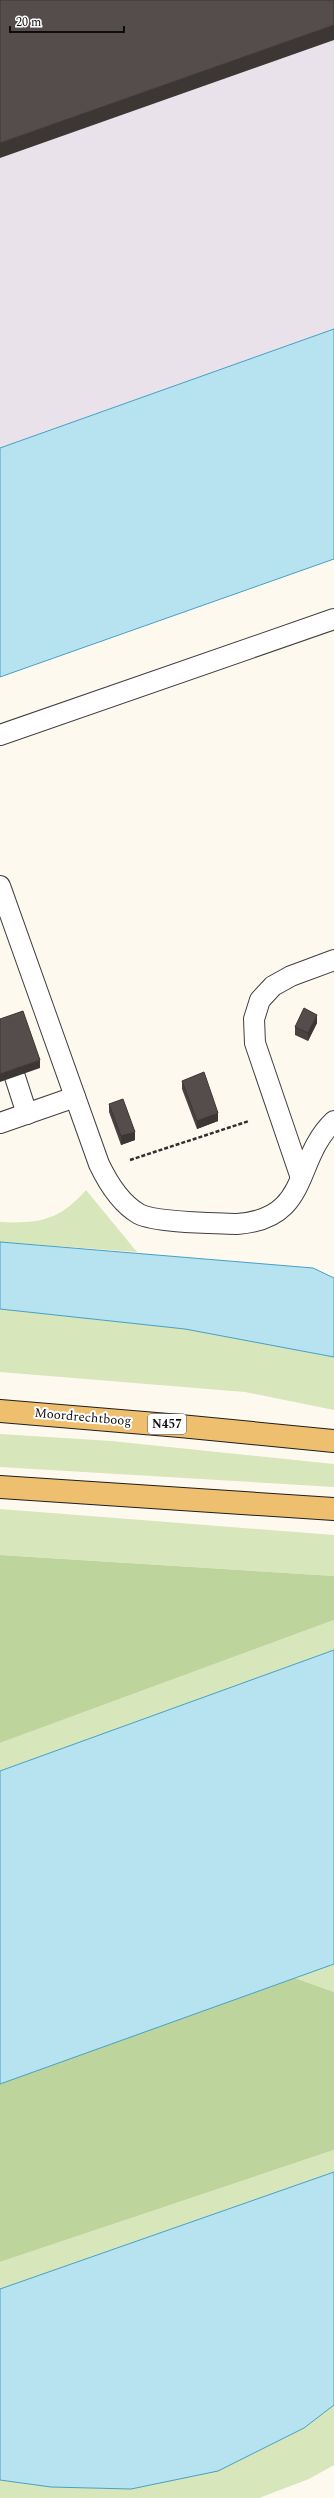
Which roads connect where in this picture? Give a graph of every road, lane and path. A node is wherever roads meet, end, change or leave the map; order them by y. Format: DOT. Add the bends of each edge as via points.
graph roads {
  1 [pos="334,620"];
  2 [pos="0,735"];
  3 [pos="0,886"];
  4 [pos="334,960"];
  5 [pos="15,1077"];
  6 [pos="75,1097"];
  7 [pos="278,1111"];
  8 [pos="27,1114"];
  9 [pos="334,1121"];
  10 [pos="0,1123"];
  11 [pos="101,1169"];
  12 [pos="301,1178"];
  13 [pos="0,1411"];
  14 [pos="334,1441"];
  15 [pos="0,1488"];
  16 [pos="334,1509"];
  1 -- 2 [label="lane"];
  3 -- 6 [label="lane"];
  4 -- 7 [label="lane" via="282,981 266,993 256,1009 255,1043"];
  5 -- 8 [label="lane"];
  6 -- 8 [label="lane"];
  6 -- 11 [label="lane"];
  7 -- 11 [label="path"];
  7 -- 12 [label="lane"];
  8 -- 10 [label="lane"];
  9 -- 12 [label="lane" via="320,1138"];
  11 -- 12 [label="lane" via="116,1192 140,1214 230,1224 251,1223 272,1217 286,1204"];
  13 -- 14 [label="main road, Moordrechtboog / N457"];
  15 -- 16 [label="main road"];
}
